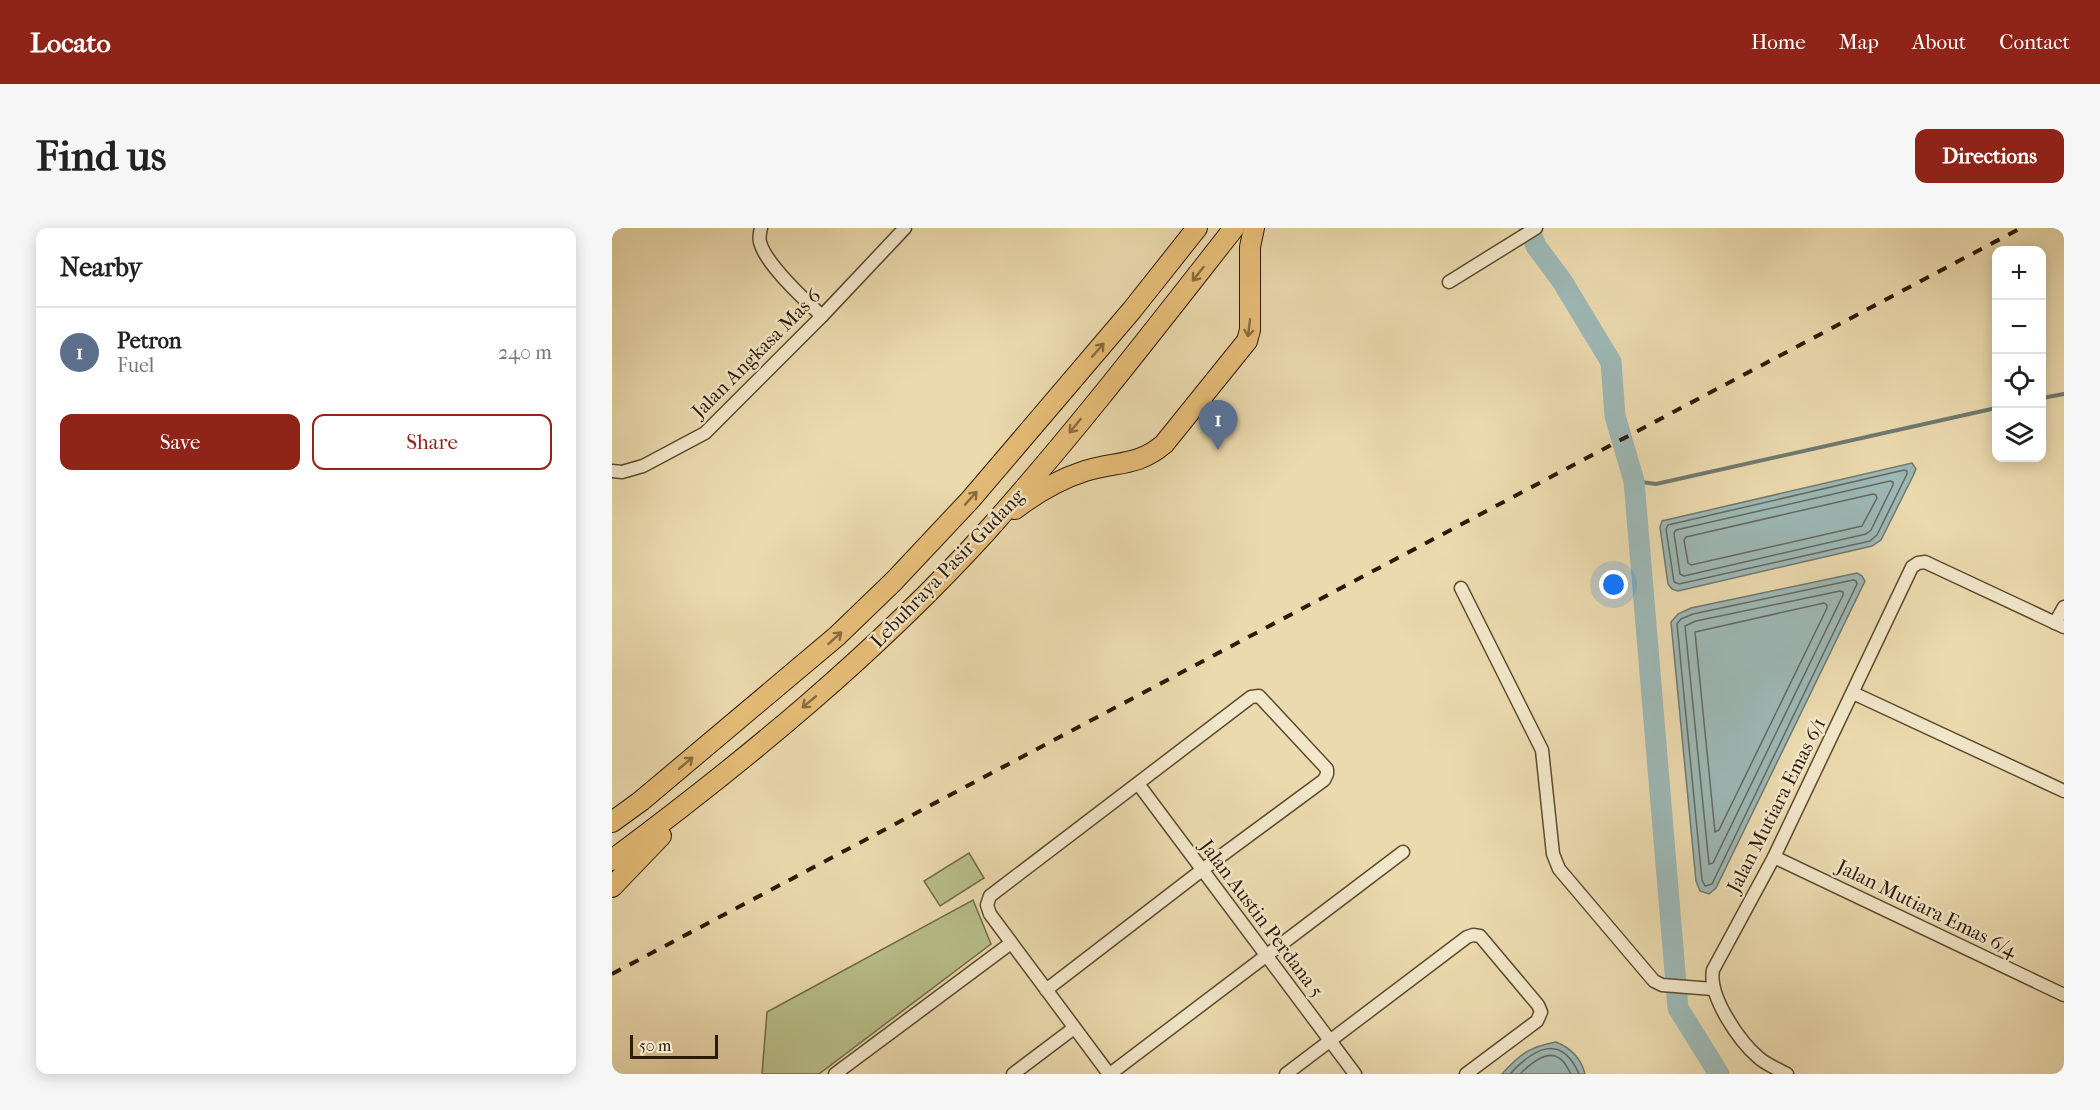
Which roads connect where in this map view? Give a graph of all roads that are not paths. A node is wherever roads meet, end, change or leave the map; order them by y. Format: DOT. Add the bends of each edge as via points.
graph roads {
  1 [pos="761,228"];
  2 [pos="905,228"];
  3 [pos="1197,228"];
  4 [pos="1234,228"];
  5 [pos="1254,228"];
  6 [pos="1536,228"];
  7 [pos="1449,282"];
  8 [pos="822,316"];
  9 [pos="612,471"];
  10 [pos="986,532"];
  11 [pos="1461,588"];
  12 [pos="2064,607"];
  13 [pos="2060,625"];
  14 [pos="1853,693"];
  15 [pos="1139,785"];
  16 [pos="2064,791"];
  17 [pos="700,795"];
  18 [pos="612,822"];
  19 [pos="1402,852"];
  20 [pos="1774,857"];
  21 [pos="612,860"];
  22 [pos="1202,870"];
  23 [pos="612,886"];
  24 [pos="1011,943"];
  25 [pos="1267,956"];
  26 [pos="1713,989"];
  27 [pos="1046,990"];
  28 [pos="2064,995"];
  29 [pos="1074,1028"];
  30 [pos="1331,1041"];
  31 [pos="836,1074"];
  32 [pos="1013,1074"];
  33 [pos="1110,1074"];
  34 [pos="1286,1074"];
  35 [pos="1355,1074"];
  36 [pos="1466,1074"];
  37 [pos="1788,1074"];
  1 -- 8 [label="street" via="760,242 766,254"];
  2 -- 8 [label="street, Jalan Angkasa Mas 6"];
  18 -- 3 [label="highway, Lebuhraya Pasir Gudang, one-way" via="837,636 894,581 979,490"];
  4 -- 10 [label="highway, Lebuhraya Pasir Gudang, one-way"];
  5 -- 10 [label="highway, one-way" via="1247,341 1164,444 1138,460 1065,478"];
  6 -- 7 [label="street"];
  8 -- 9 [label="street, Jalan Angkasa Mas 6" via="705,433 643,466"];
  10 -- 17 [label="highway, Lebuhraya Pasir Gudang, one-way" via="848,669"];
  11 -- 26 [label="street" via="1542,750 1556,864 1654,981 1667,986"];
  12 -- 13 [label="street"];
  13 -- 14 [label="street, Jalan Mutiara Emas 6/1" via="1924,562 1918,563 1912,567"];
  14 -- 16 [label="street"];
  14 -- 20 [label="street, Jalan Mutiara Emas 6/1"];
  15 -- 22 [label="street, Jalan Austin Perdana 5"];
  15 -- 22 [label="street" via="1255,696 1327,769 1324,780"];
  15 -- 24 [label="street" via="990,897 990,914"];
  17 -- 21 [label="highway, Lebuhraya Pasir Gudang"];
  17 -- 23 [label="highway"];
  19 -- 25 [label="street"];
  20 -- 26 [label="street, Jalan Mutiara Emas 6/1" via="1713,969"];
  20 -- 28 [label="street, Jalan Mutiara Emas 6/4"];
  22 -- 25 [label="street, Jalan Austin Perdana 5"];
  22 -- 27 [label="street"];
  24 -- 27 [label="street"];
  24 -- 31 [label="street"];
  25 -- 30 [label="street, Jalan Austin Perdana 5"];
  25 -- 33 [label="street"];
  26 -- 37 [label="street" via="1750,1049"];
  27 -- 29 [label="street"];
  29 -- 32 [label="street"];
  29 -- 33 [label="street"];
  30 -- 34 [label="street"];
  30 -- 35 [label="street, Jalan Austin Perdana 5"];
  30 -- 36 [label="street" via="1473,934 1480,936 1541,1012 1537,1021"];
}
